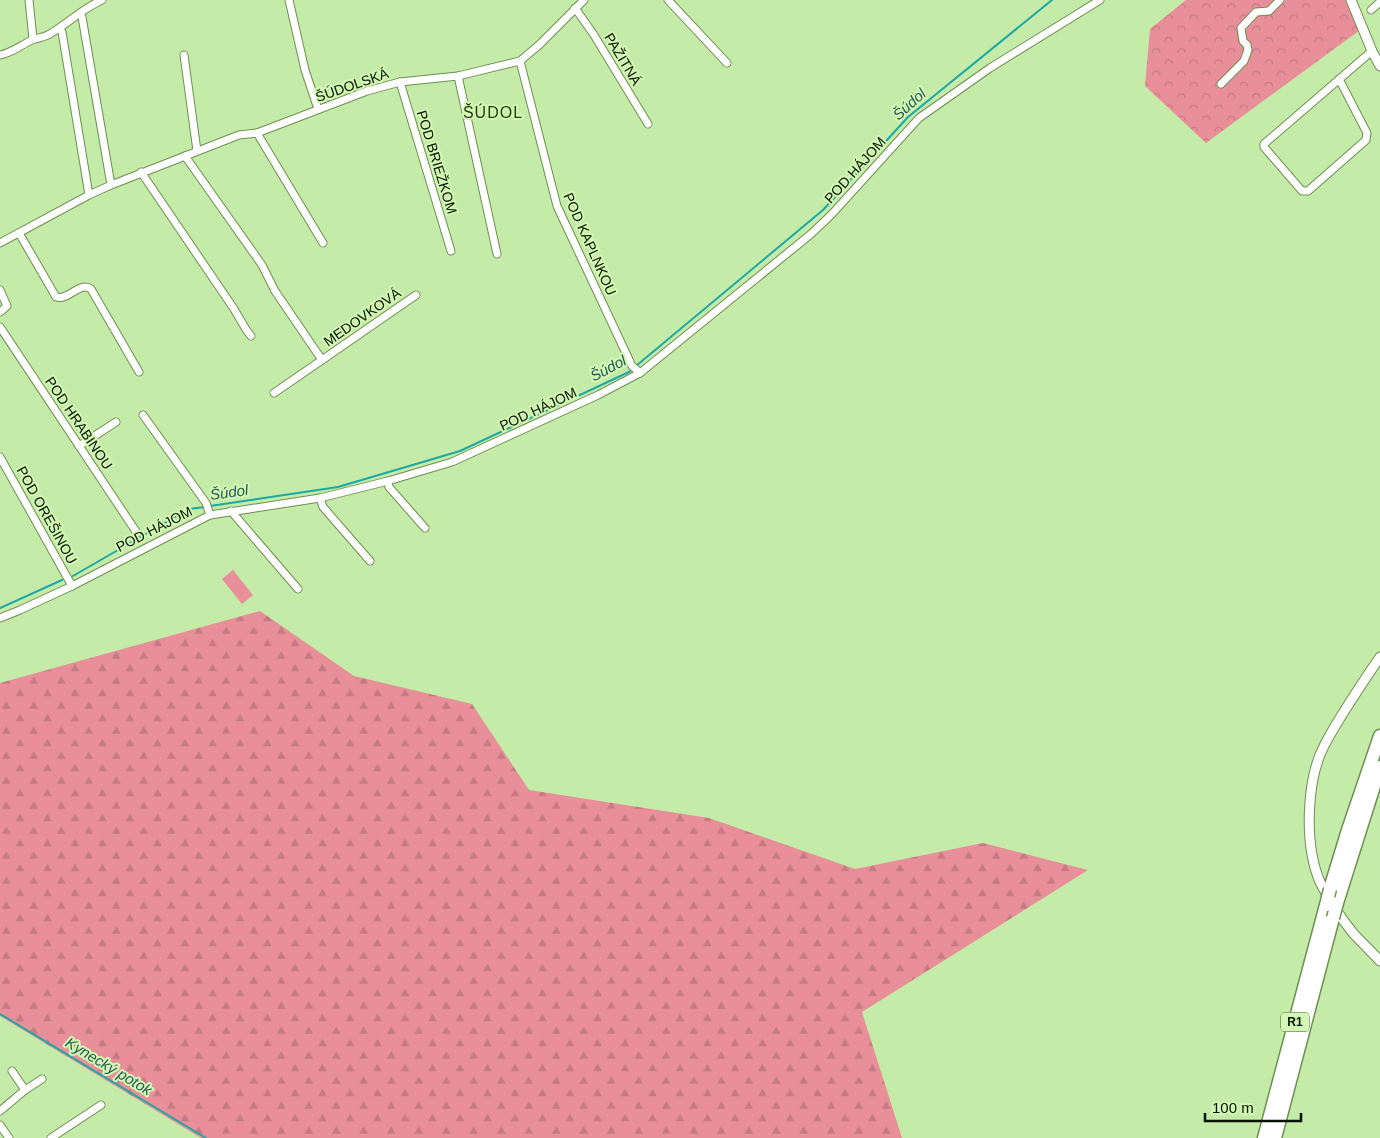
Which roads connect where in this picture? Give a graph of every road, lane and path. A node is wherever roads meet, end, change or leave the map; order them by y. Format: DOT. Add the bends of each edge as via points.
graph roads {
  1 [pos="29,0"];
  2 [pos="102,0"];
  3 [pos="289,0"];
  4 [pos="584,0"];
  5 [pos="668,0"];
  6 [pos="1100,0"];
  7 [pos="1280,0"];
  8 [pos="1352,0"];
  9 [pos="1380,2"];
  10 [pos="574,8"];
  11 [pos="1371,10"];
  12 [pos="82,17"];
  13 [pos="62,32"];
  14 [pos="33,39"];
  15 [pos="1372,51"];
  16 [pos="0,55"];
  17 [pos="184,55"];
  18 [pos="520,61"];
  19 [pos="727,63"];
  20 [pos="1380,66"];
  21 [pos="458,76"];
  22 [pos="1339,79"];
  23 [pos="400,82"];
  24 [pos="1221,84"];
  25 [pos="318,109"];
  26 [pos="648,124"];
  27 [pos="257,133"];
  28 [pos="197,151"];
  29 [pos="185,156"];
  30 [pos="142,172"];
  31 [pos="111,185"];
  32 [pos="89,195"];
  33 [pos="19,233"];
  34 [pos="0,243"];
  35 [pos="323,243"];
  36 [pos="451,250"];
  37 [pos="497,254"];
  38 [pos="0,290"];
  39 [pos="416,295"];
  40 [pos="0,312"];
  41 [pos="0,327"];
  42 [pos="251,336"];
  43 [pos="322,360"];
  44 [pos="636,370"];
  45 [pos="138,372"];
  46 [pos="274,393"];
  47 [pos="142,415"];
  48 [pos="116,422"];
  49 [pos="79,446"];
  50 [pos="0,457"];
  51 [pos="388,481"];
  52 [pos="320,498"];
  53 [pos="208,509"];
  54 [pos="231,511"];
  55 [pos="425,528"];
  56 [pos="137,533"];
  57 [pos="370,561"];
  58 [pos="72,586"];
  59 [pos="298,589"];
  60 [pos="0,618"];
  61 [pos="1380,657"];
  62 [pos="1380,736"];
  63 [pos="1380,767"];
  64 [pos="1332,904"];
  65 [pos="1380,961"];
  66 [pos="12,1071"];
  67 [pos="42,1080"];
  68 [pos="25,1090"];
  69 [pos="101,1105"];
  70 [pos="0,1111"];
  71 [pos="0,1125"];
  72 [pos="9,1138"];
  73 [pos="51,1138"];
  74 [pos="1264,1138"];
  75 [pos="1275,1138"];
  1 -- 14 [label="street"];
  2 -- 14 [label="street" via="52,33"];
  3 -- 25 [label="street" via="305,70"];
  4 -- 10 [label="street, ŠÚDOLSKÁ"];
  5 -- 19 [label="street"];
  6 -- 44 [label="street, POD HÁJOM" via="990,68 919,118 811,234"];
  7 -- 24 [label="street" via="1269,11 1256,12 1241,28 1248,50 1244,61"];
  8 -- 15 [label="street"];
  9 -- 11 [label="street"];
  10 -- 18 [label="street, ŠÚDOLSKÁ"];
  10 -- 26 [label="street, PAŽITNÁ"];
  12 -- 31 [label="street"];
  13 -- 32 [label="street"];
  14 -- 16 [label="street" via="8,54"];
  15 -- 20 [label="street"];
  15 -- 22 [label="street"];
  17 -- 28 [label="street"];
  18 -- 21 [label="street, ŠÚDOLSKÁ"];
  18 -- 44 [label="street, POD KAPLNKOU" via="556,206"];
  21 -- 23 [label="street, ŠÚDOLSKÁ"];
  21 -- 37 [label="street"];
  22 -- 22 [label="street" via="1264,144 1302,191 1308,191 1366,140 1367,133"];
  23 -- 25 [label="street, ŠÚDOLSKÁ"];
  23 -- 36 [label="street, POD BRIEŽKOM"];
  25 -- 27 [label="street, ŠÚDOLSKÁ"];
  27 -- 28 [label="street, ŠÚDOLSKÁ" via="239,135"];
  27 -- 35 [label="street"];
  28 -- 29 [label="street, ŠÚDOLSKÁ"];
  29 -- 30 [label="street, ŠÚDOLSKÁ"];
  29 -- 43 [label="street, MEDOVKOVÁ" via="262,265"];
  30 -- 31 [label="street, ŠÚDOLSKÁ"];
  30 -- 42 [label="street"];
  31 -- 32 [label="street, ŠÚDOLSKÁ"];
  32 -- 33 [label="street, ŠÚDOLSKÁ"];
  33 -- 34 [label="street, ŠÚDOLSKÁ"];
  33 -- 45 [label="street" via="56,297 66,296 83,287 91,289"];
  38 -- 40 [label="street" via="8,306"];
  39 -- 43 [label="street, MEDOVKOVÁ"];
  41 -- 49 [label="street, POD HRABINOU"];
  43 -- 46 [label="street, MEDOVKOVÁ"];
  44 -- 51 [label="street, POD HÁJOM" via="598,395 452,462"];
  47 -- 53 [label="street"];
  48 -- 49 [label="street"];
  49 -- 56 [label="street, POD HRABINOU"];
  50 -- 58 [label="street, POD OREŠINOU"];
  51 -- 52 [label="street, POD HÁJOM"];
  51 -- 55 [label="street" via="389,487"];
  52 -- 54 [label="street, POD HÁJOM"];
  52 -- 57 [label="street" via="323,507"];
  53 -- 54 [label="street, POD HÁJOM"];
  53 -- 58 [label="street, POD HÁJOM"];
  54 -- 59 [label="street"];
  58 -- 60 [label="street, POD HÁJOM"];
  61 -- 65 [label="street" via="1324,745 1314,771 1309,826 1312,854 1320,881 1353,933"];
  62 -- 64 [label="highway, R1, bridge" via="1330,889"];
  63 -- 64 [label="highway, R1"];
  64 -- 74 [label="highway, R1"];
  64 -- 75 [label="highway, R1, bridge" via="1333,918"];
  66 -- 68 [label="street"];
  67 -- 68 [label="street"];
  68 -- 70 [label="street"];
  69 -- 73 [label="street"];
  71 -- 72 [label="street"];
}
